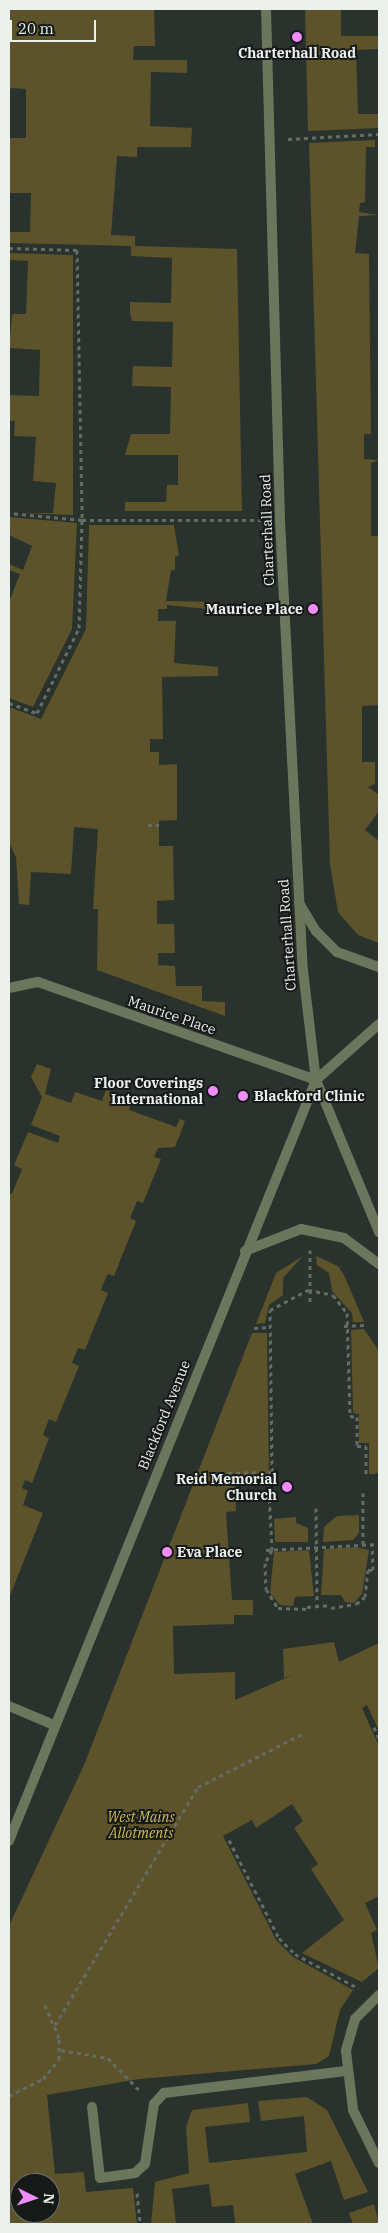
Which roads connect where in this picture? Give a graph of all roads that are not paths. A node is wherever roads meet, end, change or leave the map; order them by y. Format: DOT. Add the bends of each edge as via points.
graph roads {
  1 [pos="266,9"];
  2 [pos="297,900"];
  3 [pos="379,967"];
  4 [pos="9,988"];
  5 [pos="379,1024"];
  6 [pos="316,1080"];
  7 [pos="379,1232"];
  8 [pos="245,1251"];
  9 [pos="379,1264"];
  10 [pos="9,1706"];
  11 [pos="54,1724"];
  12 [pos="9,1840"];
  13 [pos="377,1996"];
  14 [pos="346,2071"];
  15 [pos="92,2107"];
  16 [pos="379,2163"];
  1 -- 2 [label="street, Charterhall Road" via="280,520"];
  2 -- 3 [label="street" via="316,931 338,952"];
  2 -- 6 [label="street, Charterhall Road"];
  4 -- 6 [label="street, Maurice Place" via="19,983 38,982"];
  5 -- 6 [label="street, Blackford Avenue"];
  6 -- 7 [label="street"];
  6 -- 8 [label="street, Blackford Avenue"];
  8 -- 9 [label="street" via="301,1229 344,1238"];
  8 -- 11 [label="street, Blackford Avenue"];
  10 -- 11 [label="street"];
  11 -- 12 [label="street, Blackford Avenue"];
  13 -- 14 [label="street" via="352,2026"];
  14 -- 15 [label="street" via="168,2091 154,2104 148,2155 135,2173 100,2178"];
  14 -- 16 [label="street" via="353,2110"];
}
